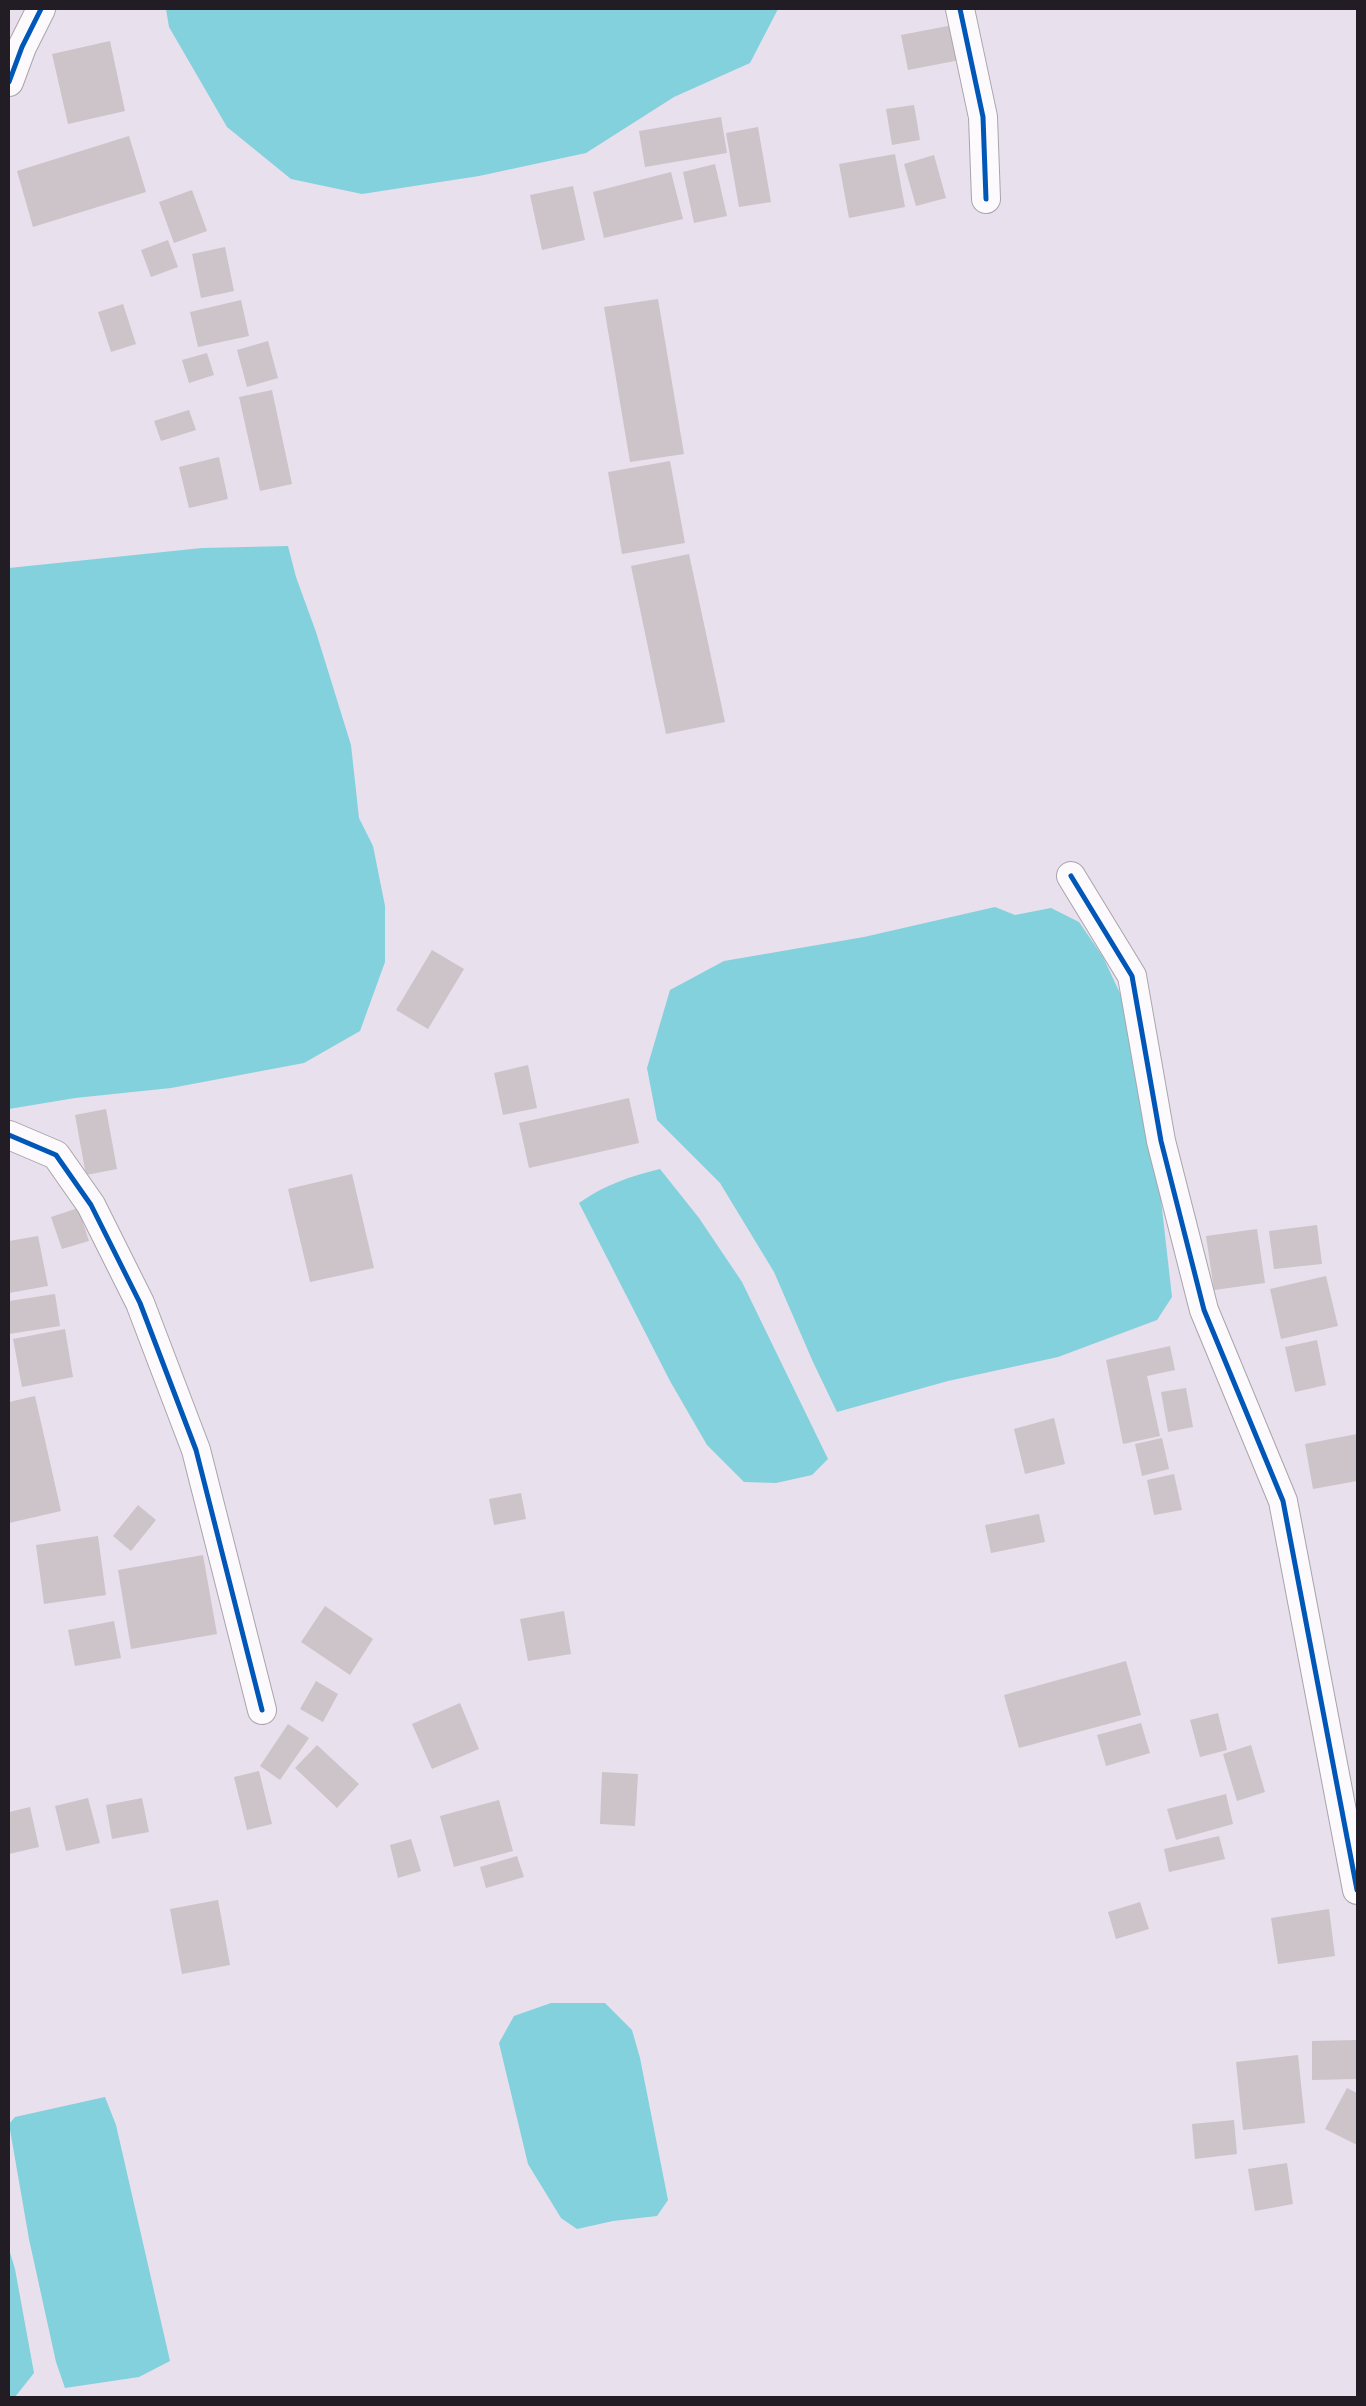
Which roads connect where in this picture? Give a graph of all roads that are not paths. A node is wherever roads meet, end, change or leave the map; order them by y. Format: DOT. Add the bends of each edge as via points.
graph roads {
  1 [pos="41,9"];
  2 [pos="960,9"];
  3 [pos="9,82"];
  4 [pos="986,200"];
  5 [pos="1070,876"];
  6 [pos="9,1135"];
  7 [pos="262,1710"];
  8 [pos="1357,1890"];
  1 -- 3 [label="street"];
  2 -- 4 [label="street" via="983,116"];
  5 -- 8 [label="street" via="1132,976 1161,1141 1204,1310 1283,1501"];
  6 -- 7 [label="street" via="56,1155 90,1205 140,1303 196,1450"];
}
